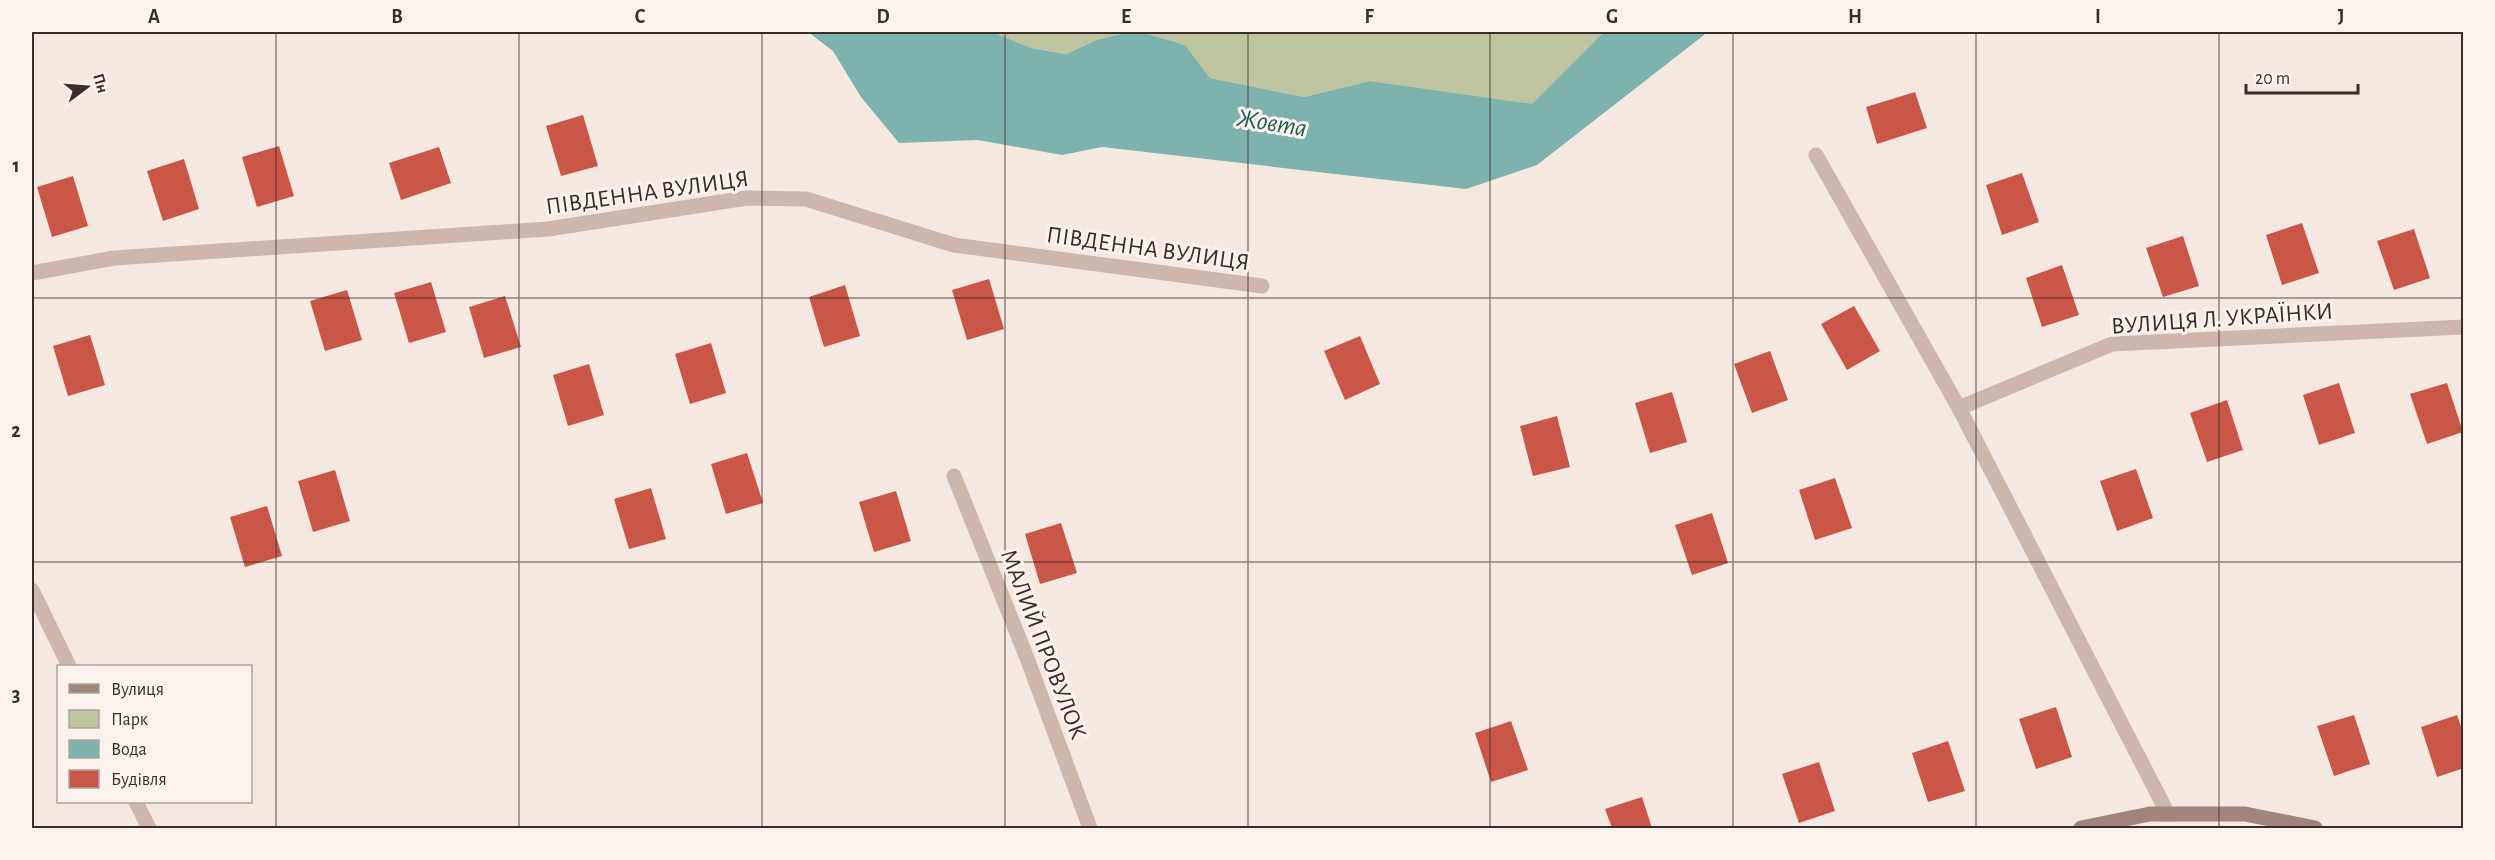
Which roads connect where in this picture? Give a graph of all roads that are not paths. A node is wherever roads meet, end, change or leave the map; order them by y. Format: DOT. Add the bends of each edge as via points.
graph roads {
  1 [pos="1816,156"];
  2 [pos="32,273"];
  3 [pos="1262,286"];
  4 [pos="2463,327"];
  5 [pos="1959,408"];
  6 [pos="954,476"];
  7 [pos="32,590"];
  8 [pos="69,665"];
  9 [pos="137,803"];
  10 [pos="2168,814"];
  11 [pos="149,828"];
  12 [pos="1090,828"];
  13 [pos="2081,828"];
  14 [pos="2315,828"];
  1 -- 5 [label="street"];
  2 -- 3 [label="street, ПІВДЕННА ВУЛИЦЯ" via="114,258 548,229 747,198 806,200 954,245"];
  4 -- 5 [label="street, ВУЛИЦЯ Л. УКРАЇНКИ" via="2112,344"];
  5 -- 10 [label="street"];
  6 -- 12 [label="street, МАЛИЙ ПРОВУЛОК"];
  7 -- 8 [label="street"];
  9 -- 11 [label="street"];
  10 -- 13 [label="street"];
  10 -- 14 [label="street" via="2245,814"];
}
